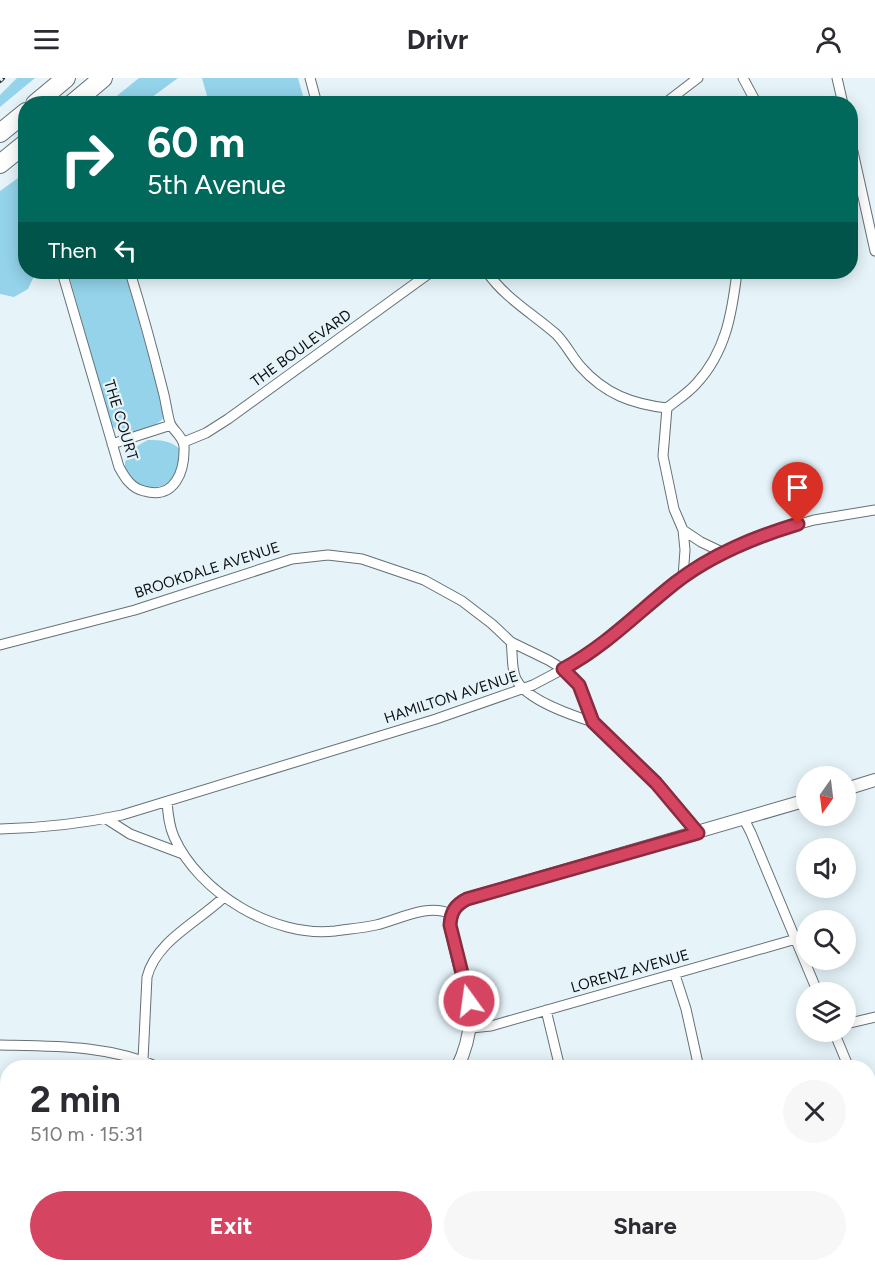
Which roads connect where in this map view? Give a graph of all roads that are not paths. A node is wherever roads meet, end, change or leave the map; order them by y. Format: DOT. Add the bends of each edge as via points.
graph roads {
  1 [pos="66,78"];
  2 [pos="103,78"];
  3 [pos="310,78"];
  4 [pos="698,78"];
  5 [pos="743,78"];
  6 [pos="837,78"];
  7 [pos="45,96"];
  8 [pos="82,96"];
  9 [pos="315,96"];
  10 [pos="674,96"];
  11 [pos="753,96"];
  12 [pos="841,96"];
  13 [pos="18,118"];
  14 [pos="0,133"];
  15 [pos="18,149"];
  16 [pos="0,164"];
  17 [pos="858,174"];
  18 [pos="875,251"];
  19 [pos="64,279"];
  20 [pos="132,279"];
  21 [pos="421,279"];
  22 [pos="492,279"];
  23 [pos="735,279"];
  24 [pos="667,408"];
  25 [pos="171,425"];
  26 [pos="183,442"];
  27 [pos="112,444"];
  28 [pos="875,510"];
  29 [pos="683,530"];
  30 [pos="724,553"];
  31 [pos="683,577"];
  32 [pos="511,642"];
  33 [pos="0,645"];
  34 [pos="563,669"];
  35 [pos="523,689"];
  36 [pos="593,722"];
  37 [pos="875,780"];
  38 [pos="856,786"];
  39 [pos="167,802"];
  40 [pos="796,803"];
  41 [pos="105,818"];
  42 [pos="744,819"];
  43 [pos="0,829"];
  44 [pos="698,833"];
  45 [pos="183,854"];
  46 [pos="224,897"];
  47 [pos="451,914"];
  48 [pos="796,939"];
  49 [pos="675,975"];
  50 [pos="546,1010"];
  51 [pos="875,1017"];
  52 [pos="856,1022"];
  53 [pos="471,1028"];
  54 [pos="838,1042"];
  55 [pos="0,1045"];
  56 [pos="143,1060"];
  57 [pos="461,1060"];
  58 [pos="558,1060"];
  59 [pos="697,1060"];
  60 [pos="846,1060"];
  1 -- 7 [label="highway"];
  2 -- 8 [label="highway"];
  3 -- 9 [label="street"];
  4 -- 10 [label="street"];
  5 -- 11 [label="street"];
  6 -- 12 [label="street"];
  13 -- 14 [label="highway"];
  15 -- 16 [label="highway"];
  17 -- 18 [label="street"];
  19 -- 27 [label="street, THE COURT"];
  20 -- 25 [label="street"];
  21 -- 26 [label="street, THE BOULEVARD" via="228,419"];
  22 -- 24 [label="street" via="507,296 557,336 601,387 646,405"];
  23 -- 24 [label="street" via="729,326 718,355 695,386"];
  24 -- 29 [label="street" via="663,456 674,509"];
  25 -- 26 [label="street"];
  25 -- 27 [label="street"];
  26 -- 27 [label="street, THE COURT" via="184,459 177,481 156,494 127,482"];
  28 -- 30 [label="street, HAMILTON AVENUE" via="774,531"];
  29 -- 30 [label="street"];
  29 -- 31 [label="street"];
  30 -- 31 [label="street, HAMILTON AVENUE"];
  31 -- 34 [label="street, HAMILTON AVENUE" via="588,656"];
  32 -- 33 [label="street, BROOKDALE AVENUE" via="462,601 424,580 362,559 328,555 292,559 135,610"];
  32 -- 34 [label="street, BROOKDALE AVENUE"];
  32 -- 35 [label="street" via="513,669"];
  34 -- 35 [label="street, HAMILTON AVENUE"];
  34 -- 36 [label="street, BROOKDALE AVENUE" via="579,685"];
  35 -- 36 [label="street, BROOKDALE AVENUE"];
  35 -- 39 [label="street, HAMILTON AVENUE"];
  36 -- 44 [label="street, BROOKDALE AVENUE" via="656,783"];
  37 -- 38 [label="street"];
  39 -- 41 [label="street, HAMILTON AVENUE"];
  39 -- 45 [label="street" via="174,836"];
  40 -- 42 [label="street"];
  41 -- 43 [label="street, HAMILTON AVENUE" via="60,826"];
  41 -- 45 [label="street" via="130,834"];
  42 -- 44 [label="street"];
  42 -- 48 [label="street"];
  44 -- 47 [label="street" via="467,899 457,904"];
  45 -- 46 [label="street"];
  46 -- 47 [label="street" via="264,918 320,932 375,925 431,909"];
  46 -- 56 [label="street" via="175,936 149,967"];
  47 -- 53 [label="street"];
  48 -- 49 [label="street, LORENZ AVENUE"];
  49 -- 50 [label="street, LORENZ AVENUE"];
  49 -- 59 [label="street"];
  50 -- 53 [label="street, LORENZ AVENUE"];
  50 -- 58 [label="street"];
  51 -- 52 [label="street"];
  53 -- 57 [label="street"];
  54 -- 60 [label="street"];
  55 -- 56 [label="street" via="86,1048"];
}
